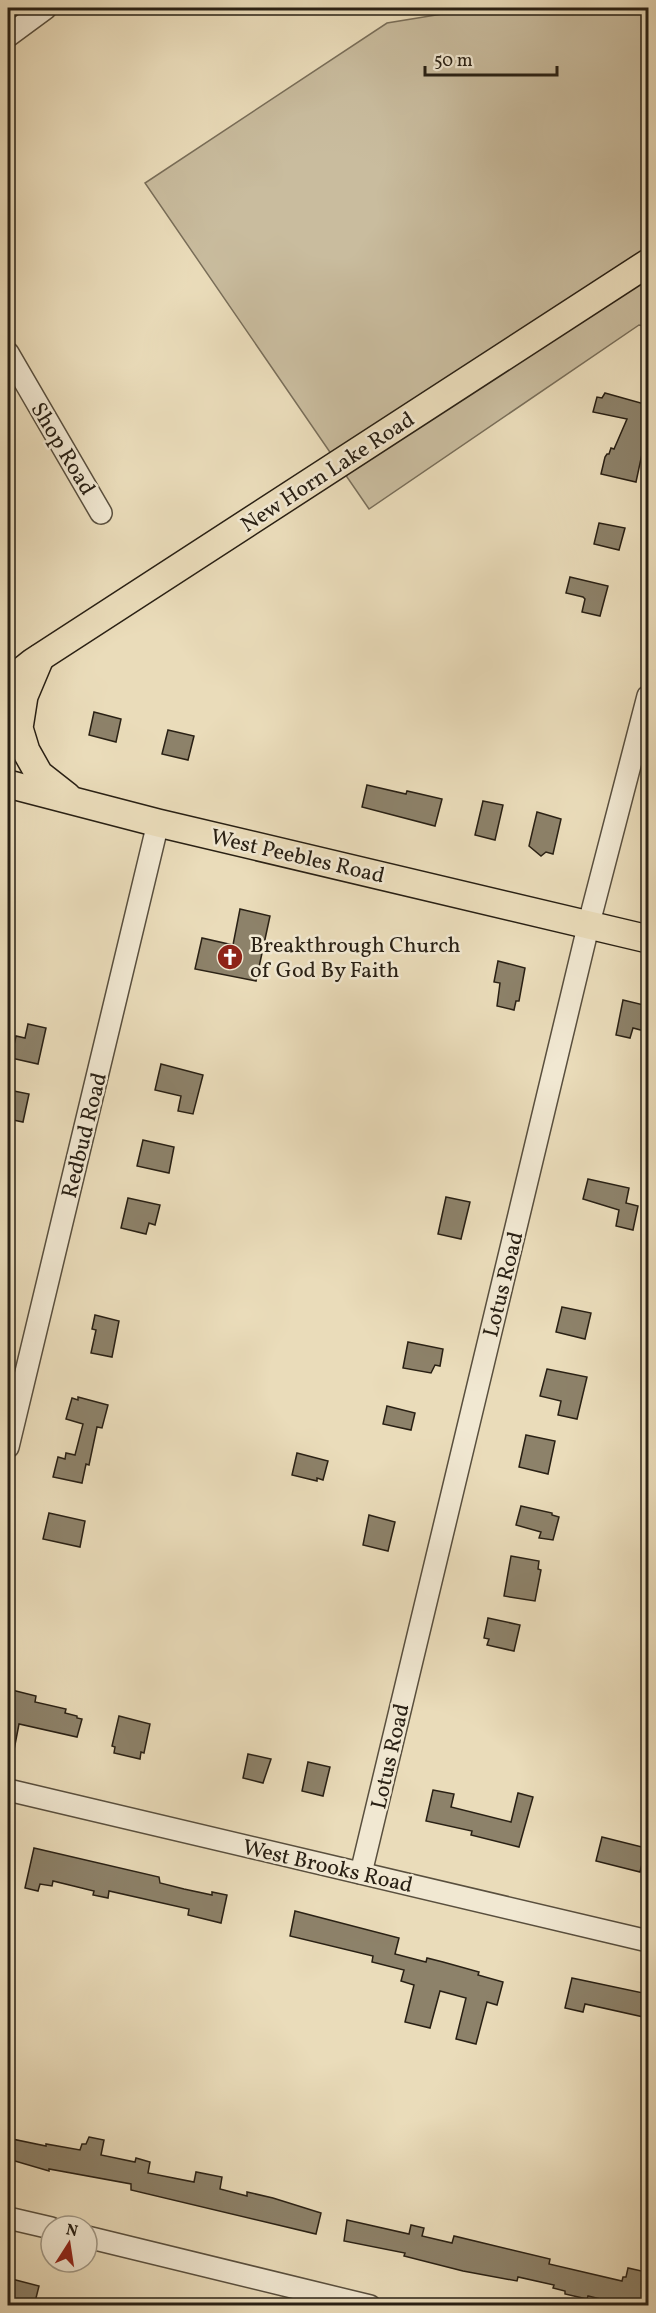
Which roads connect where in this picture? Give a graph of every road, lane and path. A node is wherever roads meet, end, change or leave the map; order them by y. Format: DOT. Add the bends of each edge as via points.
graph roads {
  1 [pos="46,8"];
  2 [pos="8,36"];
  3 [pos="648,262"];
  4 [pos="8,353"];
  5 [pos="101,513"];
  6 [pos="40,658"];
  7 [pos="8,681"];
  8 [pos="648,696"];
  9 [pos="16,789"];
  10 [pos="72,800"];
  11 [pos="159,823"];
  12 [pos="589,923"];
  13 [pos="648,939"];
  14 [pos="8,1447"];
  15 [pos="8,1790"];
  16 [pos="361,1873"];
  17 [pos="648,1941"];
  18 [pos="8,2218"];
  19 [pos="39,2226"];
  20 [pos="99,2240"];
  21 [pos="370,2306"];
  1 -- 2 [label="street"];
  3 -- 6 [label="main road, New Horn Lake Road"];
  4 -- 5 [label="street, Shop Road"];
  6 -- 7 [label="main road, New Horn Lake Road"];
  6 -- 10 [label="main road" via="24,696 19,728 39,774"];
  8 -- 12 [label="street, Lotus Road"];
  9 -- 10 [label="main road, West Peebles Road"];
  10 -- 11 [label="main road, West Peebles Road"];
  11 -- 12 [label="main road, West Peebles Road"];
  11 -- 14 [label="street, Redbud Road"];
  12 -- 13 [label="main road, West Peebles Road"];
  12 -- 16 [label="street, Lotus Road"];
  15 -- 16 [label="street, West Brooks Road"];
  16 -- 17 [label="street, West Brooks Road"];
  18 -- 19 [label="street"];
  20 -- 21 [label="street"];
}
